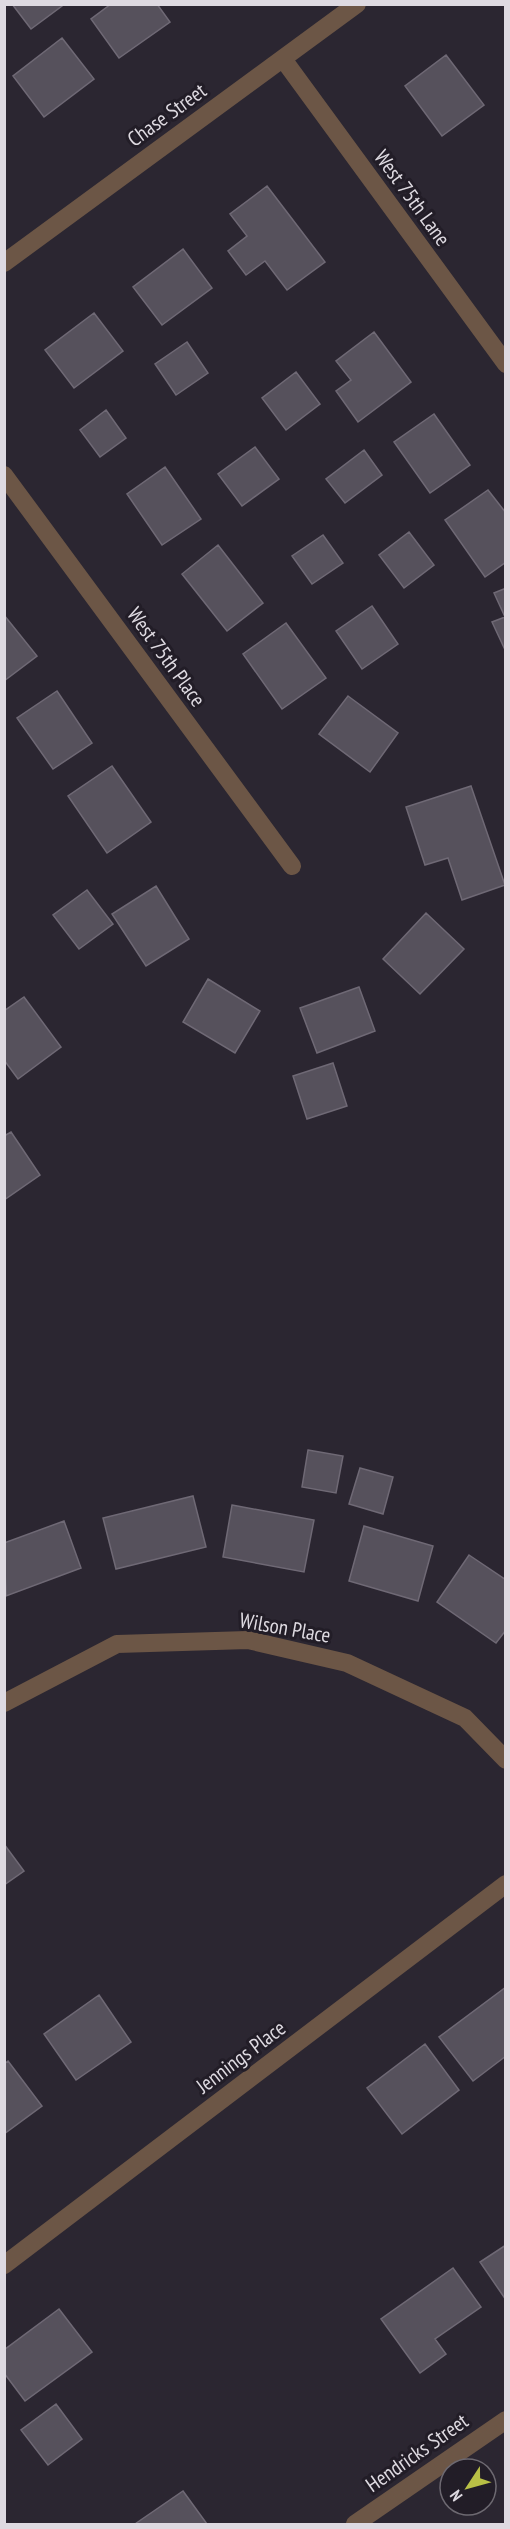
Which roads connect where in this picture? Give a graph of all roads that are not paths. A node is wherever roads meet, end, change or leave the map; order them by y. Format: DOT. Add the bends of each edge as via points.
graph roads {
  1 [pos="357,4"];
  2 [pos="283,59"];
  3 [pos="4,263"];
  4 [pos="506,364"];
  5 [pos="4,475"];
  6 [pos="292,866"];
  7 [pos="4,1703"];
  8 [pos="506,1760"];
  9 [pos="506,1884"];
  10 [pos="4,2265"];
  11 [pos="506,2420"];
  12 [pos="356,2524"];
  1 -- 2 [label="street, Chase Street"];
  2 -- 3 [label="street, Chase Street"];
  2 -- 4 [label="street, West 75th Lane"];
  5 -- 6 [label="street, West 75th Place"];
  7 -- 8 [label="street, Wilson Place" via="117,1644 248,1640 347,1662 465,1718"];
  9 -- 10 [label="street, Jennings Place"];
  11 -- 12 [label="street, Hendricks Street"];
}
